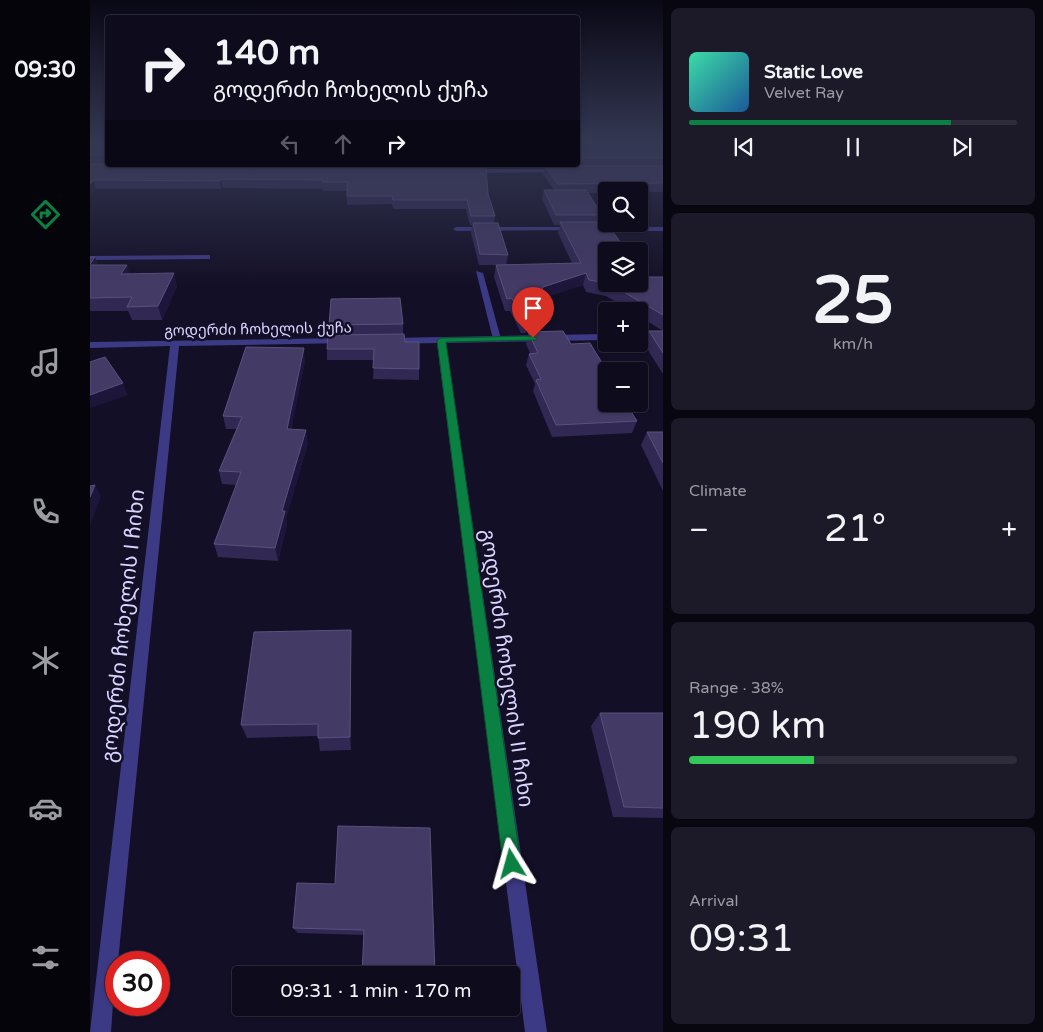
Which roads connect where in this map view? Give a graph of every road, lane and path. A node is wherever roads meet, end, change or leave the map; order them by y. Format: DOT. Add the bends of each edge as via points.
graph roads {
  1 [pos="456,229"];
  2 [pos="663,229"];
  3 [pos="207,257"];
  4 [pos="90,258"];
  5 [pos="479,273"];
  6 [pos="663,336"];
  7 [pos="598,337"];
  8 [pos="648,337"];
  9 [pos="497,339"];
  10 [pos="441,340"];
  11 [pos="352,341"];
  12 [pos="382,341"];
  13 [pos="175,344"];
  14 [pos="90,345"];
  15 [pos="100,1032"];
  16 [pos="536,1032"];
  1 -- 2 [label="street"];
  3 -- 4 [label="street"];
  5 -- 9 [label="street"];
  6 -- 8 [label="street"];
  7 -- 9 [label="street"];
  9 -- 10 [label="street"];
  10 -- 12 [label="street"];
  10 -- 16 [label="street, გოდერძი ჩოხელის II ჩიხი"];
  11 -- 13 [label="street, გოდერძი ჩოხელის ქუჩა"];
  13 -- 14 [label="street, გოდერძი ჩოხელის ქუჩა"];
  13 -- 15 [label="street, გოდერძი ჩოხელის I ჩიხი"];
}
